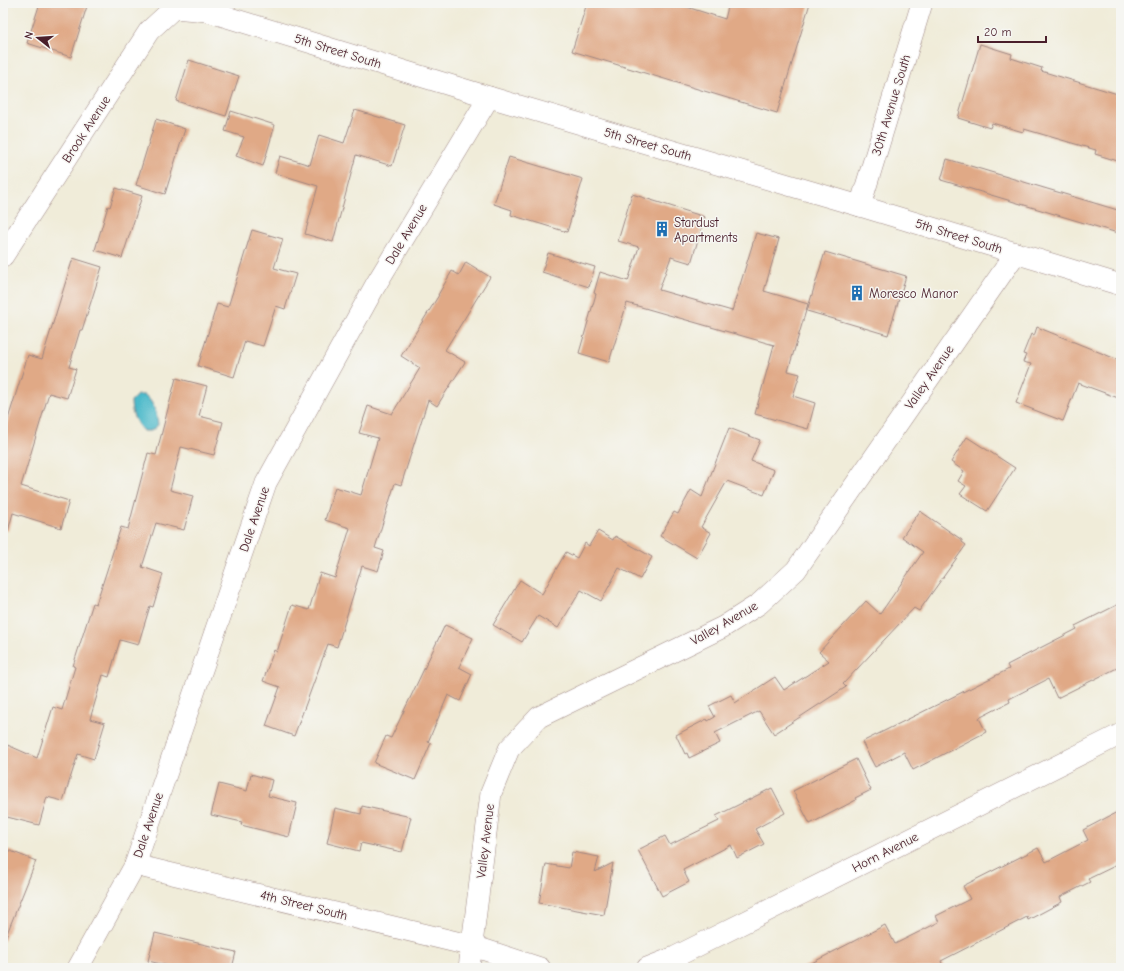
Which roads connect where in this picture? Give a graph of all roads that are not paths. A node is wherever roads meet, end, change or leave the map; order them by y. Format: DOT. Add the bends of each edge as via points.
graph roads {
  1 [pos="922,3"];
  2 [pos="174,8"];
  3 [pos="489,97"];
  4 [pos="860,206"];
  5 [pos="1016,253"];
  6 [pos="3,256"];
  7 [pos="1121,285"];
  8 [pos="1121,734"];
  9 [pos="135,865"];
  10 [pos="473,946"];
  11 [pos="78,968"];
  12 [pos="469,968"];
  13 [pos="540,968"];
  14 [pos="647,968"];
  1 -- 4 [label="street, 30th Avenue South"];
  2 -- 3 [label="street, 5th Street South" via="207,11"];
  2 -- 6 [label="street, Brook Avenue" via="149,31"];
  3 -- 4 [label="street, 5th Street South"];
  3 -- 9 [label="street, Dale Avenue" via="375,286 266,483"];
  4 -- 5 [label="street, 5th Street South"];
  5 -- 7 [label="street, 5th Street South"];
  5 -- 10 [label="street, Valley Avenue" via="796,570 759,604 723,627 539,717 509,749 491,793"];
  8 -- 14 [label="street, Horn Avenue" via="689,950"];
  9 -- 10 [label="street, 4th Street South"];
  9 -- 11 [label="street, Dale Avenue"];
  10 -- 12 [label="street, Valley Avenue"];
  10 -- 13 [label="street"];
}
